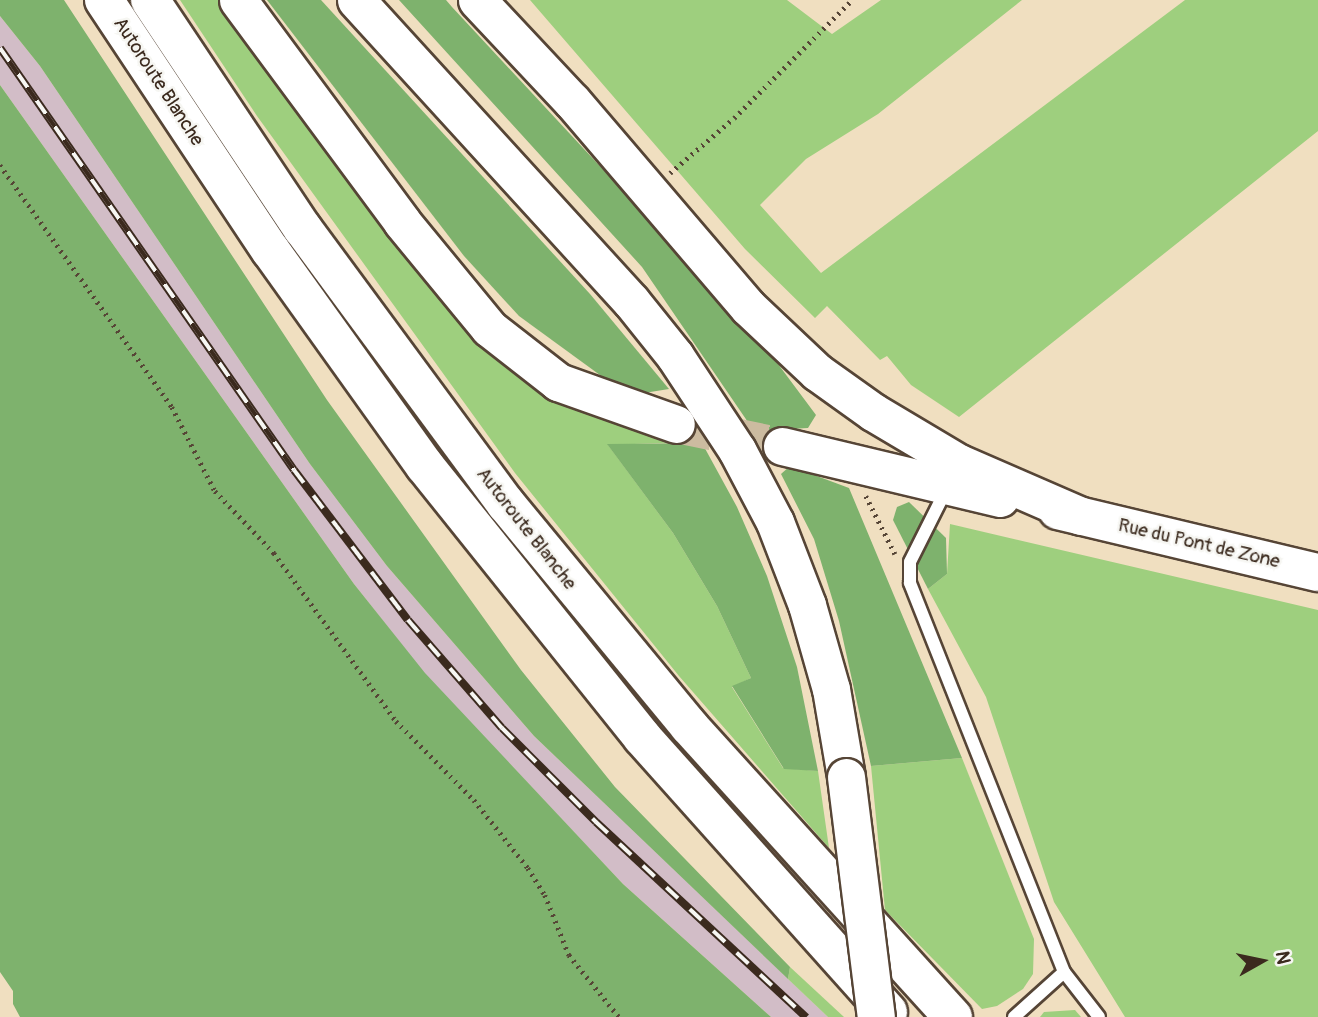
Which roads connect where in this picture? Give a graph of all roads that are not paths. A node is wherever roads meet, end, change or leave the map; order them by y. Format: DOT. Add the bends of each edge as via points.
graph roads {
  1 [pos="104,0"];
  2 [pos="150,0"];
  3 [pos="238,0"];
  4 [pos="356,0"];
  5 [pos="477,0"];
  6 [pos="676,424"];
  7 [pos="782,446"];
  8 [pos="947,486"];
  9 [pos="1081,516"];
  10 [pos="1318,572"];
  11 [pos="1064,972"];
  12 [pos="876,1017"];
  13 [pos="892,1017"];
  14 [pos="953,1017"];
  15 [pos="1014,1017"];
  16 [pos="1099,1017"];
  1 -- 13 [label="highway, Autoroute Blanche" via="271,251 477,533 700,805"];
  2 -- 14 [label="highway, Autoroute Blanche" via="303,229 506,504 698,736"];
  3 -- 6 [label="main road" via="402,222 503,342 558,382"];
  4 -- 12 [label="main road, bridge" via="631,301 675,356 737,450 775,522 807,605 831,689"];
  5 -- 9 [label="main road" via="572,101 768,328 844,393 959,463"];
  7 -- 8 [label="main road"];
  8 -- 9 [label="main road"];
  8 -- 11 [label="lane" via="910,562 910,583"];
  9 -- 10 [label="main road, Rue du Pont de Zone"];
  11 -- 15 [label="lane"];
  11 -- 16 [label="lane"];
}
